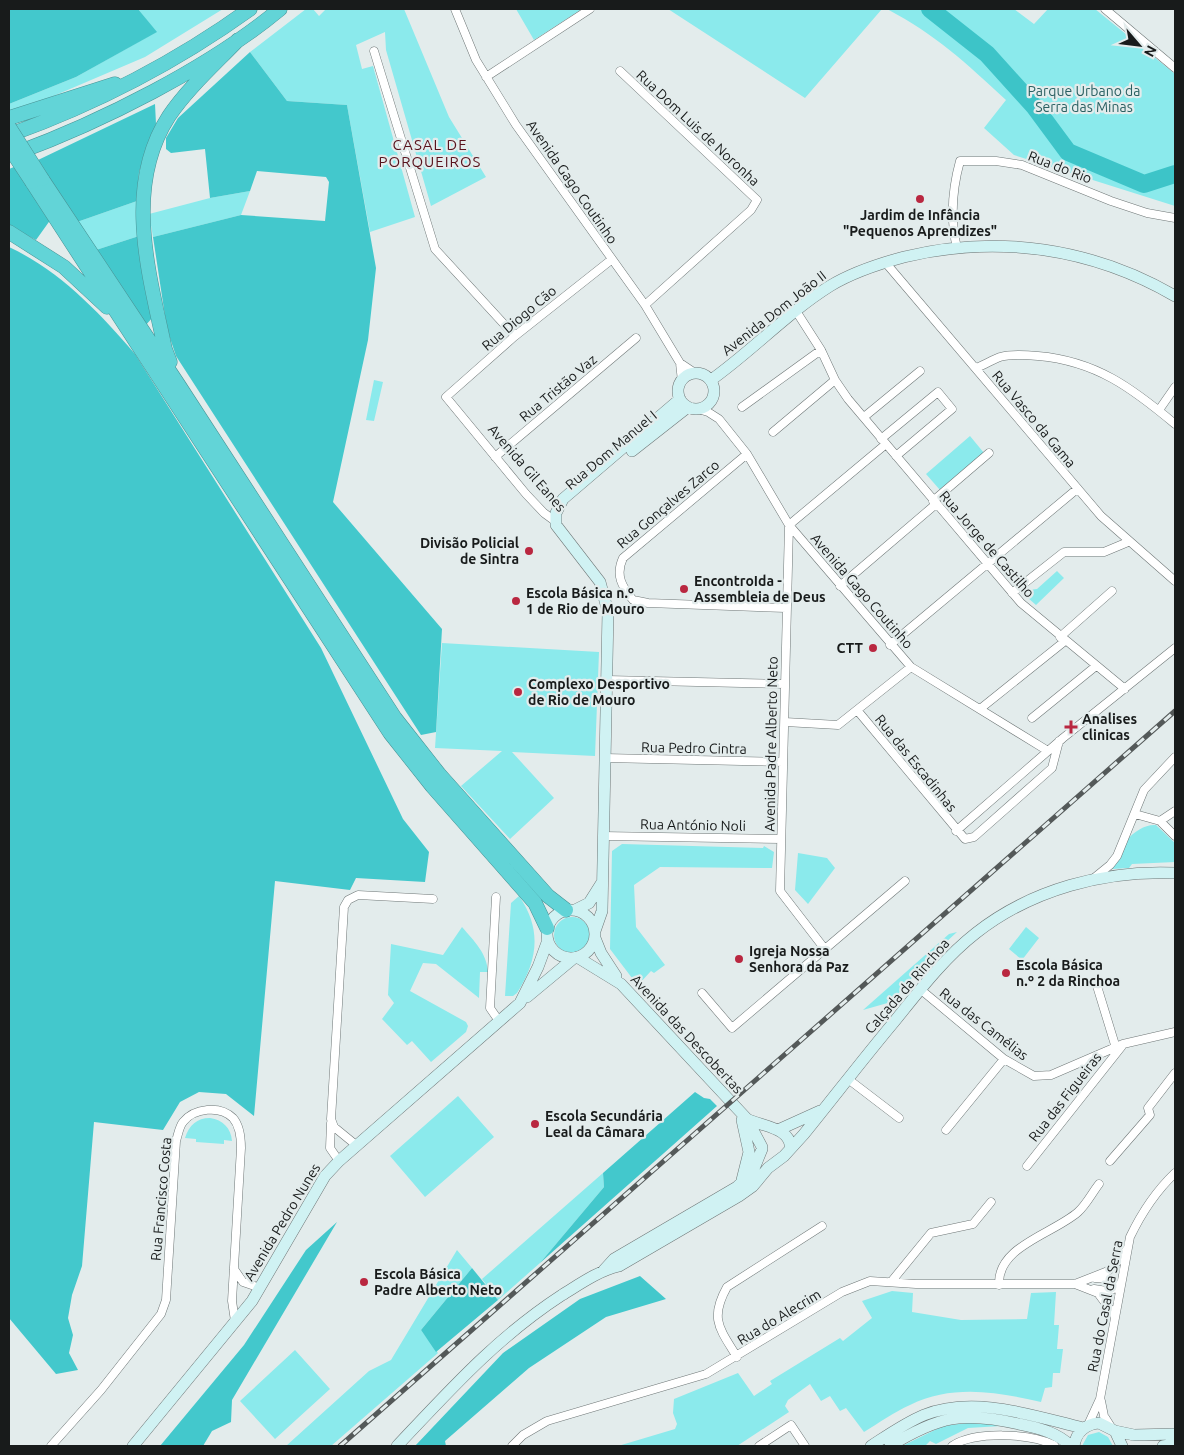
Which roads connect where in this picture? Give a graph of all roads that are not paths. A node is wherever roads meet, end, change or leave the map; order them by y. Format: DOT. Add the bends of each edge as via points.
graph roads {
  1 [pos="250,9"];
  2 [pos="280,9"];
  3 [pos="456,9"];
  4 [pos="590,9"];
  5 [pos="1105,9"];
  6 [pos="238,40"];
  7 [pos="374,51"];
  8 [pos="1175,68"];
  9 [pos="620,71"];
  10 [pos="144,76"];
  11 [pos="486,77"];
  12 [pos="9,118"];
  13 [pos="9,127"];
  14 [pos="9,135"];
  15 [pos="9,147"];
  16 [pos="9,156"];
  17 [pos="37,181"];
  18 [pos="1175,218"];
  19 [pos="9,232"];
  20 [pos="957,248"];
  21 [pos="611,260"];
  22 [pos="885,262"];
  23 [pos="1175,296"];
  24 [pos="645,305"];
  25 [pos="796,311"];
  26 [pos="126,324"];
  27 [pos="515,336"];
  28 [pos="636,338"];
  29 [pos="821,350"];
  30 [pos="680,363"];
  31 [pos="976,368"];
  32 [pos="920,371"];
  33 [pos="695,373"];
  34 [pos="711,380"];
  35 [pos="835,380"];
  36 [pos="682,381"];
  37 [pos="178,384"];
  38 [pos="1175,387"];
  39 [pos="446,398"];
  40 [pos="688,405"];
  41 [pos="742,407"];
  42 [pos="1158,410"];
  43 [pos="864,417"];
  44 [pos="1175,424"];
  45 [pos="773,432"];
  46 [pos="884,441"];
  47 [pos="989,453"];
  48 [pos="747,454"];
  49 [pos="896,456"];
  50 [pos="495,457"];
  51 [pos="1077,489"];
  52 [pos="934,502"];
  53 [pos="555,521"];
  54 [pos="790,525"];
  55 [pos="1128,542"];
  56 [pos="986,563"];
  57 [pos="1175,581"];
  58 [pos="840,586"];
  59 [pos="1112,591"];
  60 [pos="1012,594"];
  61 [pos="786,608"];
  62 [pos="1062,639"];
  63 [pos="890,645"];
  64 [pos="1175,648"];
  65 [pos="1096,666"];
  66 [pos="911,667"];
  67 [pos="607,680"];
  68 [pos="784,684"];
  69 [pos="1125,689"];
  70 [pos="980,709"];
  71 [pos="857,710"];
  72 [pos="1032,718"];
  73 [pos="785,722"];
  74 [pos="1059,741"];
  75 [pos="1048,751"];
  76 [pos="605,758"];
  77 [pos="1175,758"];
  78 [pos="783,762"];
  79 [pos="1175,811"];
  80 [pos="1135,814"];
  81 [pos="1160,821"];
  82 [pos="956,831"];
  83 [pos="603,836"];
  84 [pos="1175,836"];
  85 [pos="781,840"];
  86 [pos="1175,873"];
  87 [pos="1092,880"];
  88 [pos="905,881"];
  89 [pos="601,883"];
  90 [pos="496,897"];
  91 [pos="433,899"];
  92 [pos="571,910"];
  93 [pos="548,934"];
  94 [pos="595,934"];
  95 [pos="824,948"];
  96 [pos="576,958"];
  97 [pos="621,984"];
  98 [pos="1097,986"];
  99 [pos="920,989"];
  100 [pos="702,992"];
  101 [pos="520,1003"];
  102 [pos="499,1021"];
  103 [pos="1175,1032"];
  104 [pos="1120,1046"];
  105 [pos="1004,1059"];
  106 [pos="1175,1073"];
  107 [pos="848,1079"];
  108 [pos="823,1109"];
  109 [pos="743,1115"];
  110 [pos="899,1118"];
  111 [pos="331,1119"];
  112 [pos="777,1130"];
  113 [pos="946,1130"];
  114 [pos="356,1145"];
  115 [pos="762,1148"];
  116 [pos="790,1149"];
  117 [pos="780,1158"];
  118 [pos="339,1161"];
  119 [pos="1110,1161"];
  120 [pos="1027,1166"];
  121 [pos="1175,1173"];
  122 [pos="741,1184"];
  123 [pos="1099,1184"];
  124 [pos="991,1202"];
  125 [pos="822,1226"];
  126 [pos="1127,1249"];
  127 [pos="234,1269"];
  128 [pos="604,1270"];
  129 [pos="1093,1278"];
  130 [pos="891,1282"];
  131 [pos="1076,1284"];
  132 [pos="999,1285"];
  133 [pos="1120,1287"];
  134 [pos="260,1288"];
  135 [pos="1092,1289"];
  136 [pos="1115,1316"];
  137 [pos="236,1321"];
  138 [pos="737,1357"];
  139 [pos="1100,1399"];
  140 [pos="1086,1427"];
  141 [pos="1113,1429"];
  142 [pos="1175,1434"];
  143 [pos="1175,1444"];
  144 [pos="1054,1445"];
  145 [pos="51,1446"];
  146 [pos="132,1446"];
  147 [pos="397,1446"];
  148 [pos="512,1446"];
  149 [pos="759,1446"];
  150 [pos="805,1446"];
  151 [pos="871,1446"];
  152 [pos="890,1446"];
  153 [pos="952,1446"];
  154 [pos="1073,1446"];
  155 [pos="1122,1446"];
  156 [pos="1163,1446"];
  1 -- 10 [label="highway" via="195,47"];
  2 -- 6 [label="highway"];
  3 -- 11 [label="street, Avenida Gago Coutinho"];
  4 -- 11 [label="street"];
  5 -- 8 [label="street"];
  6 -- 16 [label="highway" via="109,113"];
  6 -- 37 [label="highway" via="169,116 145,175 142,202 150,276 165,349"];
  7 -- 27 [label="street" via="435,249"];
  9 -- 24 [label="street, Rua Dom Luis de Noronha" via="757,200 750,210"];
  10 -- 12 [label="highway"];
  10 -- 14 [label="highway" via="101,99"];
  11 -- 21 [label="street, Avenida Gago Coutinho"];
  13 -- 17 [label="highway, bridge"];
  15 -- 17 [label="highway, bridge"];
  17 -- 26 [label="highway"];
  17 -- 37 [label="highway"];
  18 -- 20 [label="street, Rua do Rio" via="1111,201 1022,165 960,161 952,202 952,230"];
  19 -- 26 [label="highway" via="64,267"];
  20 -- 22 [label="street, Avenida Dom João II"];
  20 -- 23 [label="street, Avenida Dom João II" via="1015,246 1053,250 1097,260"];
  21 -- 24 [label="street, Avenida Gago Coutinho"];
  21 -- 27 [label="street, Rua Diogo Cão"];
  22 -- 25 [label="street, Avenida Dom João II" via="855,272 829,286"];
  22 -- 31 [label="street, Rua Vasco da Gama"];
  24 -- 30 [label="street, Avenida Gago Coutinho"];
  25 -- 29 [label="street, Rua Jorge de Castilho"];
  25 -- 34 [label="street, Avenida Dom João II"];
  26 -- 93 [label="highway" via="390,733 432,786 535,902"];
  27 -- 39 [label="street, Rua Diogo Cão"];
  28 -- 50 [label="street, Rua Tristão Vaz"];
  29 -- 35 [label="street, Rua Jorge de Castilho"];
  29 -- 41 [label="street"];
  30 -- 33 [label="street, Avenida Gago Coutinho"];
  30 -- 36 [label="street, Avenida Gago Coutinho"];
  31 -- 42 [label="street" via="1001,357 1029,355 1066,360 1101,371 1129,387"];
  31 -- 51 [label="street, Rua Vasco da Gama"];
  32 -- 43 [label="street"];
  33 -- 34 [label="street"];
  33 -- 36 [label="street"];
  34 -- 40 [label="street" via="714,390 711,401 704,408"];
  35 -- 43 [label="street, Rua Jorge de Castilho"];
  35 -- 45 [label="street"];
  36 -- 40 [label="street" via="679,387"];
  37 -- 92 [label="highway" via="395,718 439,774 548,896"];
  38 -- 42 [label="street"];
  39 -- 50 [label="street, Avenida Gil Eanes"];
  40 -- 48 [label="street, Avenida Gago Coutinho" via="720,419"];
  40 -- 53 [label="street, Rua Dom Manuel I" via="562,510"];
  42 -- 44 [label="street"];
  43 -- 46 [label="street, Rua Jorge de Castilho"];
  46 -- 49 [label="street, Rua Jorge de Castilho"];
  46 -- 49 [label="street" via="938,392 952,409"];
  46 -- 54 [label="street"];
  47 -- 52 [label="street"];
  48 -- 54 [label="street, Avenida Gago Coutinho"];
  48 -- 61 [label="street, Rua Gonçalves Zarco" via="623,558 619,566 620,581 633,600 648,603"];
  49 -- 52 [label="street, Rua Jorge de Castilho"];
  50 -- 53 [label="street, Avenida Gil Eanes" via="544,513"];
  51 -- 55 [label="street, Rua Vasco da Gama"];
  51 -- 56 [label="street"];
  52 -- 56 [label="street, Rua Jorge de Castilho"];
  52 -- 58 [label="street"];
  53 -- 67 [label="street, Avenida Gil Eanes" via="604,591 608,622"];
  54 -- 58 [label="street, Avenida Gago Coutinho"];
  54 -- 61 [label="street, Avenida Padre Alberto Neto"];
  55 -- 57 [label="street, Rua Vasco da Gama"];
  55 -- 60 [label="street" via="1104,552 1064,552"];
  56 -- 60 [label="street, Rua Jorge de Castilho"];
  56 -- 63 [label="street"];
  58 -- 63 [label="street, Avenida Gago Coutinho"];
  59 -- 62 [label="street"];
  60 -- 62 [label="street, Rua Jorge de Castilho"];
  61 -- 68 [label="street, Avenida Padre Alberto Neto"];
  62 -- 65 [label="street, Rua Jorge de Castilho"];
  62 -- 70 [label="street"];
  63 -- 66 [label="street, Avenida Gago Coutinho"];
  64 -- 69 [label="street"];
  65 -- 69 [label="street, Rua Jorge de Castilho"];
  65 -- 72 [label="street"];
  66 -- 70 [label="street, Avenida Gago Coutinho"];
  66 -- 71 [label="street"];
  67 -- 68 [label="street"];
  67 -- 76 [label="street, Avenida Gil Eanes"];
  68 -- 73 [label="street, Avenida Padre Alberto Neto"];
  69 -- 74 [label="street"];
  70 -- 75 [label="street, Avenida Gago Coutinho"];
  71 -- 73 [label="street" via="838,724"];
  71 -- 82 [label="street, Rua das Escadinhas"];
  73 -- 78 [label="street, Avenida Padre Alberto Neto"];
  74 -- 75 [label="street"];
  74 -- 82 [label="street" via="1052,768 974,837 965,839"];
  75 -- 82 [label="street"];
  76 -- 78 [label="street, Rua Pedro Cintra"];
  76 -- 83 [label="street, Avenida Gil Eanes"];
  77 -- 80 [label="street" via="1144,790"];
  78 -- 85 [label="street, Avenida Padre Alberto Neto"];
  79 -- 81 [label="street"];
  80 -- 81 [label="street"];
  80 -- 87 [label="street" via="1116,856"];
  81 -- 84 [label="street"];
  83 -- 85 [label="street, Rua António Noli"];
  83 -- 89 [label="street, Avenida Gil Eanes"];
  85 -- 95 [label="street, Avenida Padre Alberto Neto" via="780,891"];
  86 -- 87 [label="street, Calçada da Rinchoa" via="1131,873"];
  87 -- 99 [label="street, Calçada da Rinchoa" via="1045,894 1004,913 961,946"];
  88 -- 95 [label="street"];
  89 -- 92 [label="street" via="593,899"];
  89 -- 94 [label="street, Avenida Gil Eanes" via="602,911"];
  90 -- 102 [label="street" via="490,1008"];
  91 -- 111 [label="street" via="358,895 345,903"];
  92 -- 93 [label="street" via="554,916"];
  92 -- 94 [label="street" via="589,918"];
  93 -- 96 [label="street" via="552,950 558,955"];
  93 -- 101 [label="street, Avenida Pedro Nunes" via="535,974"];
  94 -- 96 [label="street" via="589,951"];
  94 -- 97 [label="street" via="607,964"];
  95 -- 100 [label="street" via="732,1028"];
  96 -- 97 [label="street, Avenida das Descobertas"];
  96 -- 101 [label="street" via="552,974"];
  97 -- 109 [label="street, Avenida das Descobertas"];
  98 -- 104 [label="street"];
  99 -- 105 [label="street, Rua das Camélias"];
  99 -- 107 [label="street, Calçada da Rinchoa"];
  101 -- 102 [label="street, Avenida Pedro Nunes"];
  102 -- 114 [label="street, Avenida Pedro Nunes"];
  103 -- 104 [label="street, Rua das Camélias"];
  104 -- 105 [label="street, Rua das Camélias" via="1044,1076 1029,1074"];
  104 -- 120 [label="street, Rua das Figueiras"];
  105 -- 113 [label="street"];
  106 -- 119 [label="street" via="1148,1108 1150,1115"];
  107 -- 108 [label="street, Calçada da Rinchoa"];
  107 -- 110 [label="street"];
  108 -- 112 [label="street, Calçada da Rinchoa"];
  108 -- 116 [label="street, Calçada da Rinchoa"];
  109 -- 112 [label="street, Avenida das Descobertas"];
  109 -- 115 [label="street, Avenida das Descobertas"];
  109 -- 122 [label="street" via="749,1152"];
  111 -- 114 [label="street" via="334,1127"];
  111 -- 118 [label="street" via="330,1148"];
  112 -- 115 [label="street" via="765,1136"];
  112 -- 116 [label="street" via="787,1136"];
  114 -- 118 [label="street, Avenida Pedro Nunes"];
  115 -- 117 [label="street" via="771,1158"];
  115 -- 122 [label="street" via="753,1171"];
  116 -- 117 [label="street"];
  117 -- 128 [label="street" via="753,1186 724,1206 619,1266"];
  118 -- 134 [label="street, Avenida Pedro Nunes" via="321,1183"];
  121 -- 126 [label="street, Rua do Casal da Serra" via="1157,1189 1140,1216"];
  122 -- 128 [label="street" via="614,1259"];
  123 -- 132 [label="street" via="1078,1212 1007,1257 1000,1272"];
  124 -- 130 [label="street" via="973,1224 931,1233"];
  125 -- 138 [label="street" via="727,1288 716,1315 719,1329"];
  126 -- 129 [label="street, Rua do Alecrim" via="1108,1271"];
  126 -- 133 [label="street, Rua do Casal da Serra"];
  127 -- 134 [label="street" via="243,1282"];
  127 -- 137 [label="street, Rua Francisco Costa" via="232,1300"];
  127 -- 145 [label="street, Rua Francisco Costa" via="240,1131 233,1118 220,1111 206,1110 192,1114 182,1123 176,1141 166,1300 161,1314 101,1390"];
  128 -- 147 [label="street" via="538,1311 494,1346"];
  129 -- 131 [label="street, Rua do Alecrim"];
  129 -- 133 [label="street" via="1108,1279"];
  130 -- 132 [label="street, Rua do Alecrim"];
  130 -- 138 [label="street, Rua do Alecrim" via="877,1280 856,1286"];
  131 -- 132 [label="street, Rua do Alecrim"];
  131 -- 135 [label="street, Rua do Alecrim"];
  133 -- 135 [label="street, Rua do Alecrim" via="1107,1292"];
  133 -- 136 [label="street, Rua do Casal da Serra"];
  134 -- 137 [label="street, Avenida Pedro Nunes"];
  135 -- 136 [label="street"];
  136 -- 139 [label="street, Rua do Casal da Serra"];
  137 -- 146 [label="street, Avenida Pedro Nunes"];
  138 -- 148 [label="street, Rua do Alecrim" via="706,1374 547,1421 523,1435"];
  139 -- 140 [label="street, Rua do Casal da Serra"];
  139 -- 141 [label="street, Rua do Casal da Serra"];
  140 -- 141 [label="street" via="1100,1423"];
  140 -- 151 [label="street" via="965,1406 927,1414"];
  140 -- 154 [label="street"];
  141 -- 142 [label="street" via="1134,1435"];
  141 -- 155 [label="street"];
  143 -- 156 [label="street"];
  144 -- 153 [label="street" via="1003,1436 966,1439"];
  149 -- 150 [label="street" via="792,1425"];
  152 -- 154 [label="street" via="930,1424 964,1417 984,1417 1043,1429"];
}
